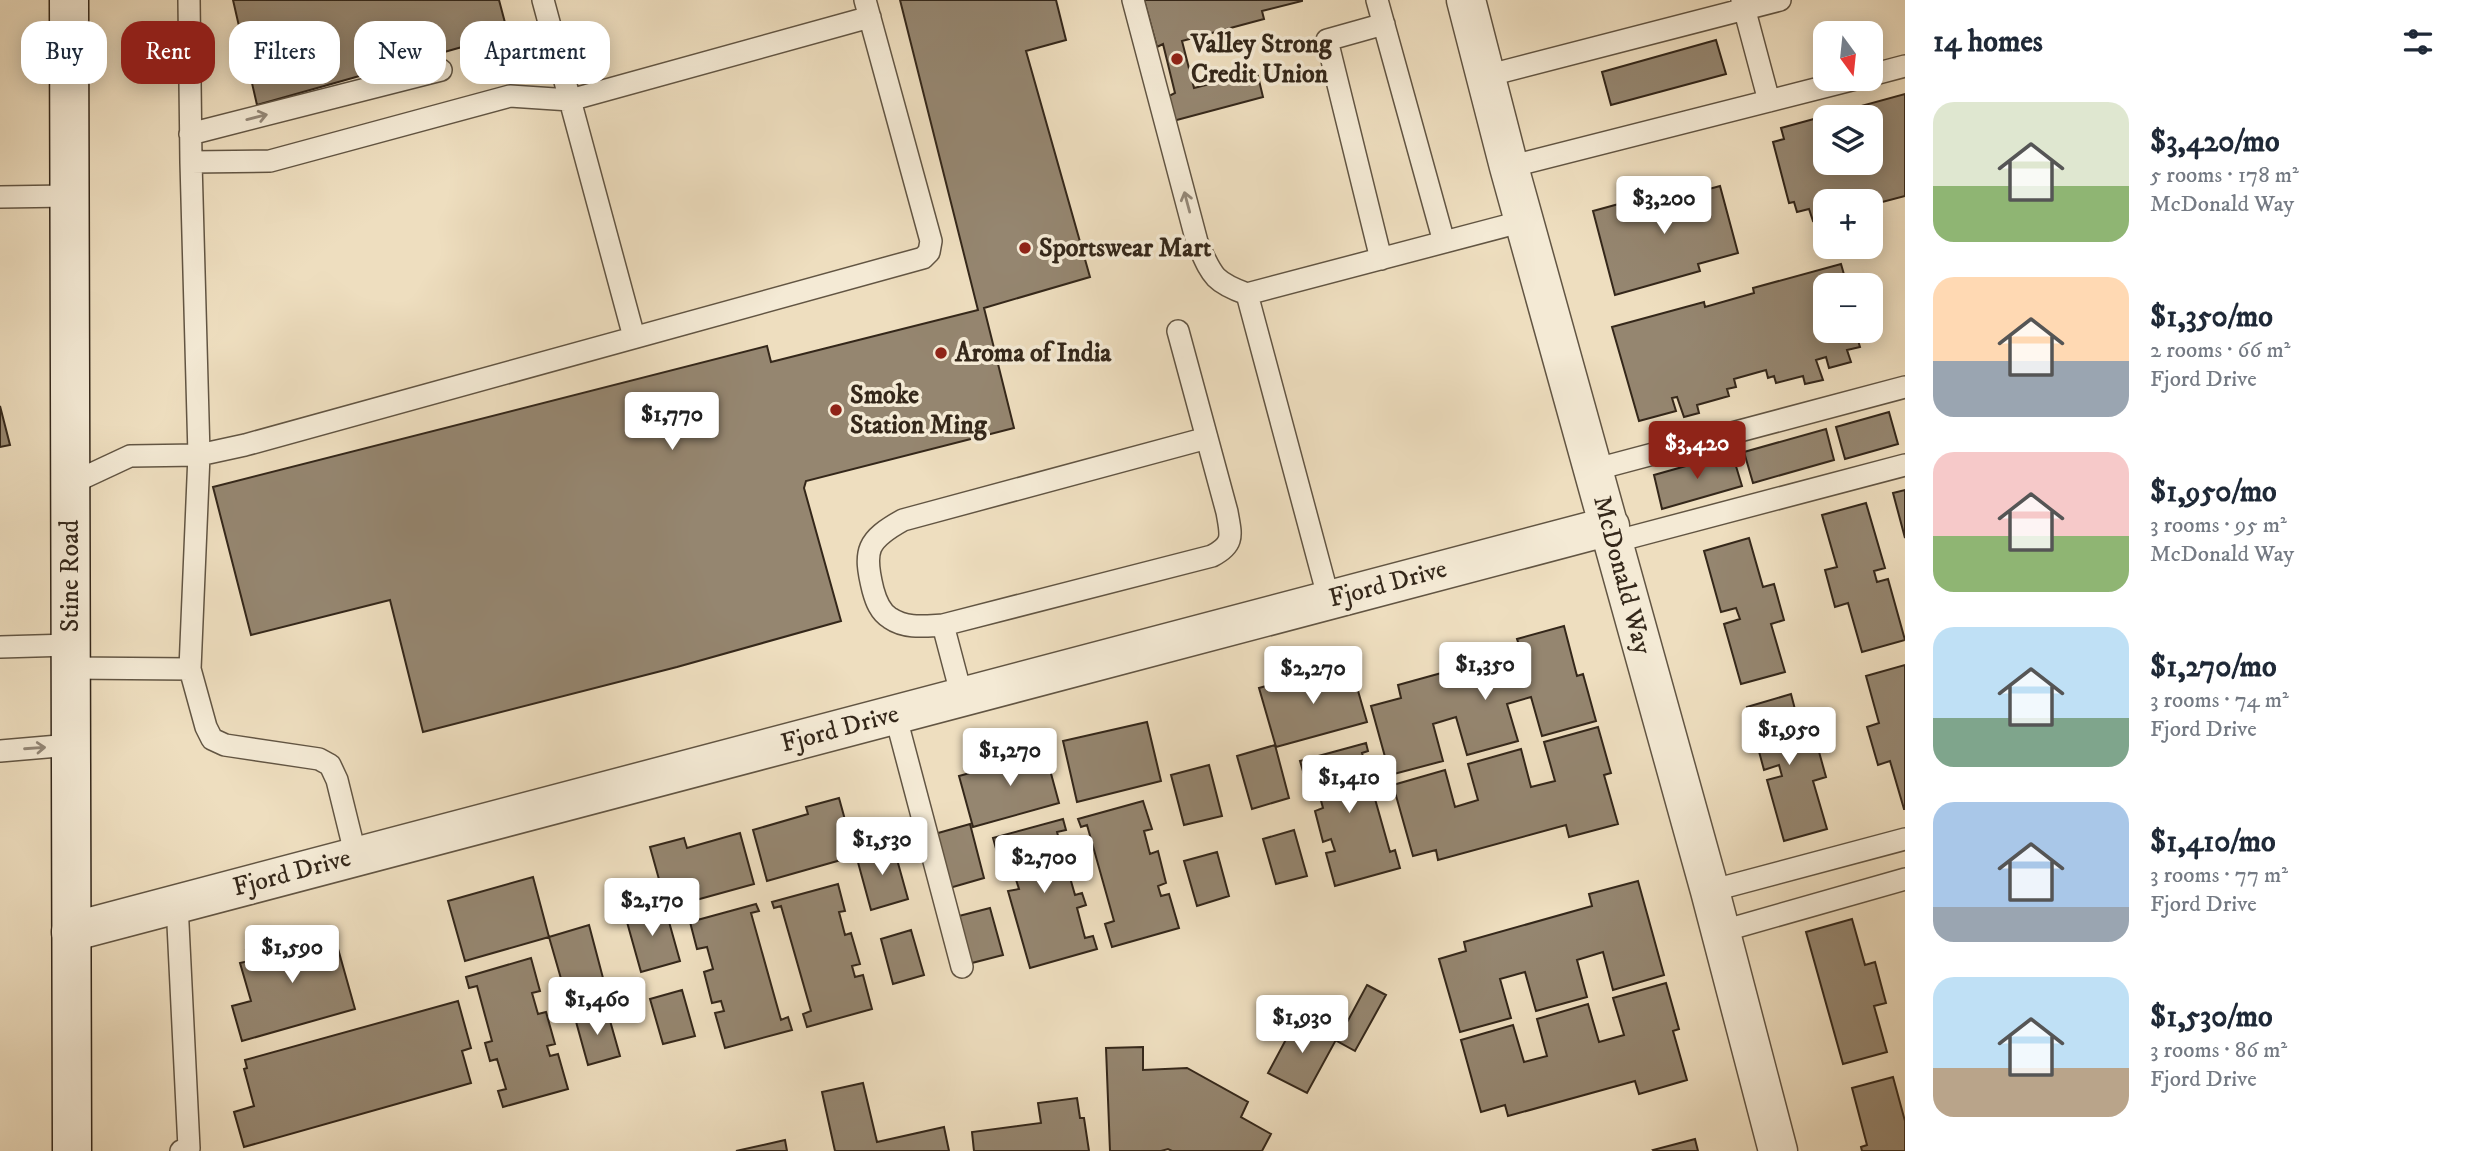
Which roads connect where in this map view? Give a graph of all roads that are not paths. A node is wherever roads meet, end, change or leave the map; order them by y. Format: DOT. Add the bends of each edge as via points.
graph roads {
  1 [pos="69,0"];
  2 [pos="189,0"];
  3 [pos="543,0"];
  4 [pos="1133,0"];
  5 [pos="1377,0"];
  6 [pos="1466,0"];
  7 [pos="1780,0"];
  8 [pos="1744,5"];
  9 [pos="867,9"];
  10 [pos="549,21"];
  11 [pos="1384,24"];
  12 [pos="1905,66"];
  13 [pos="1883,72"];
  14 [pos="1486,76"];
  15 [pos="386,84"];
  16 [pos="566,84"];
  17 [pos="1813,90"];
  18 [pos="570,100"];
  19 [pos="1769,101"];
  20 [pos="190,134"];
  21 [pos="191,162"];
  22 [pos="1509,167"];
  23 [pos="69,196"];
  24 [pos="0,197"];
  25 [pos="1524,221"];
  26 [pos="1444,242"];
  27 [pos="1381,259"];
  28 [pos="1247,294"];
  29 [pos="1178,331"];
  30 [pos="634,337"];
  31 [pos="1905,387"];
  32 [pos="1207,438"];
  33 [pos="199,455"];
  34 [pos="1905,465"];
  35 [pos="1593,470"];
  36 [pos="69,484"];
  37 [pos="1611,534"];
  38 [pos="1329,600"];
  39 [pos="943,625"];
  40 [pos="0,647"];
  41 [pos="70,656"];
  42 [pos="190,669"];
  43 [pos="962,697"];
  44 [pos="895,714"];
  45 [pos="70,745"];
  46 [pos="0,751"];
  47 [pos="1905,839"];
  48 [pos="356,856"];
  49 [pos="1905,879"];
  50 [pos="1710,891"];
  51 [pos="177,904"];
  52 [pos="71,932"];
  53 [pos="1719,932"];
  54 [pos="962,967"];
  55 [pos="72,1151"];
  56 [pos="181,1151"];
  57 [pos="1779,1151"];
  1 -- 23 [label="street, Stine Road"];
  2 -- 20 [label="lane"];
  3 -- 10 [label="lane"];
  28 -- 4 [label="lane, one-way" via="1223,285 1212,274 1197,242"];
  5 -- 11 [label="lane"];
  6 -- 14 [label="street, McDonald Way"];
  7 -- 8 [label="lane"];
  8 -- 14 [label="lane"];
  8 -- 19 [label="lane"];
  9 -- 18 [label="lane"];
  9 -- 30 [label="lane" via="931,241 929,252 916,261"];
  11 -- 26 [label="lane"];
  11 -- 27 [label="lane" via="1326,40"];
  12 -- 13 [label="lane"];
  14 -- 22 [label="street, McDonald Way"];
  20 -- 15 [label="lane, one-way"];
  16 -- 18 [label="lane"];
  17 -- 19 [label="lane"];
  18 -- 21 [label="lane" via="510,96 270,161"];
  18 -- 30 [label="lane"];
  19 -- 22 [label="lane"];
  20 -- 21 [label="lane"];
  21 -- 33 [label="lane"];
  22 -- 25 [label="street, McDonald Way"];
  23 -- 24 [label="lane"];
  23 -- 36 [label="street, Stine Road"];
  25 -- 26 [label="lane"];
  25 -- 35 [label="street, McDonald Way"];
  26 -- 27 [label="lane"];
  27 -- 28 [label="lane"];
  28 -- 38 [label="lane"];
  29 -- 32 [label="lane"];
  30 -- 33 [label="lane"];
  31 -- 35 [label="lane"];
  32 -- 39 [label="lane" via="1227,512 1231,536 1226,549"];
  32 -- 39 [label="lane" via="903,520 880,533 868,552 867,568 877,604 889,618 910,626"];
  33 -- 36 [label="lane" via="130,456"];
  33 -- 42 [label="lane"];
  34 -- 37 [label="lane"];
  35 -- 37 [label="street, McDonald Way"];
  36 -- 41 [label="street, Stine Road"];
  37 -- 38 [label="street, Fjord Drive"];
  37 -- 50 [label="street, McDonald Way"];
  38 -- 43 [label="street, Fjord Drive"];
  39 -- 43 [label="lane"];
  40 -- 41 [label="lane"];
  41 -- 42 [label="lane"];
  41 -- 45 [label="street, Stine Road"];
  42 -- 48 [label="lane" via="212,739 330,765"];
  43 -- 44 [label="street, Fjord Drive"];
  44 -- 48 [label="street, Fjord Drive"];
  44 -- 54 [label="lane"];
  46 -- 45 [label="lane, one-way"];
  45 -- 52 [label="street, Stine Road"];
  47 -- 50 [label="lane"];
  48 -- 51 [label="street, Fjord Drive"];
  49 -- 53 [label="lane"];
  50 -- 53 [label="street, McDonald Way"];
  51 -- 52 [label="street, Fjord Drive"];
  51 -- 56 [label="lane" via="189,1148"];
  52 -- 55 [label="street, Stine Road"];
  53 -- 57 [label="street, McDonald Way"];
}
